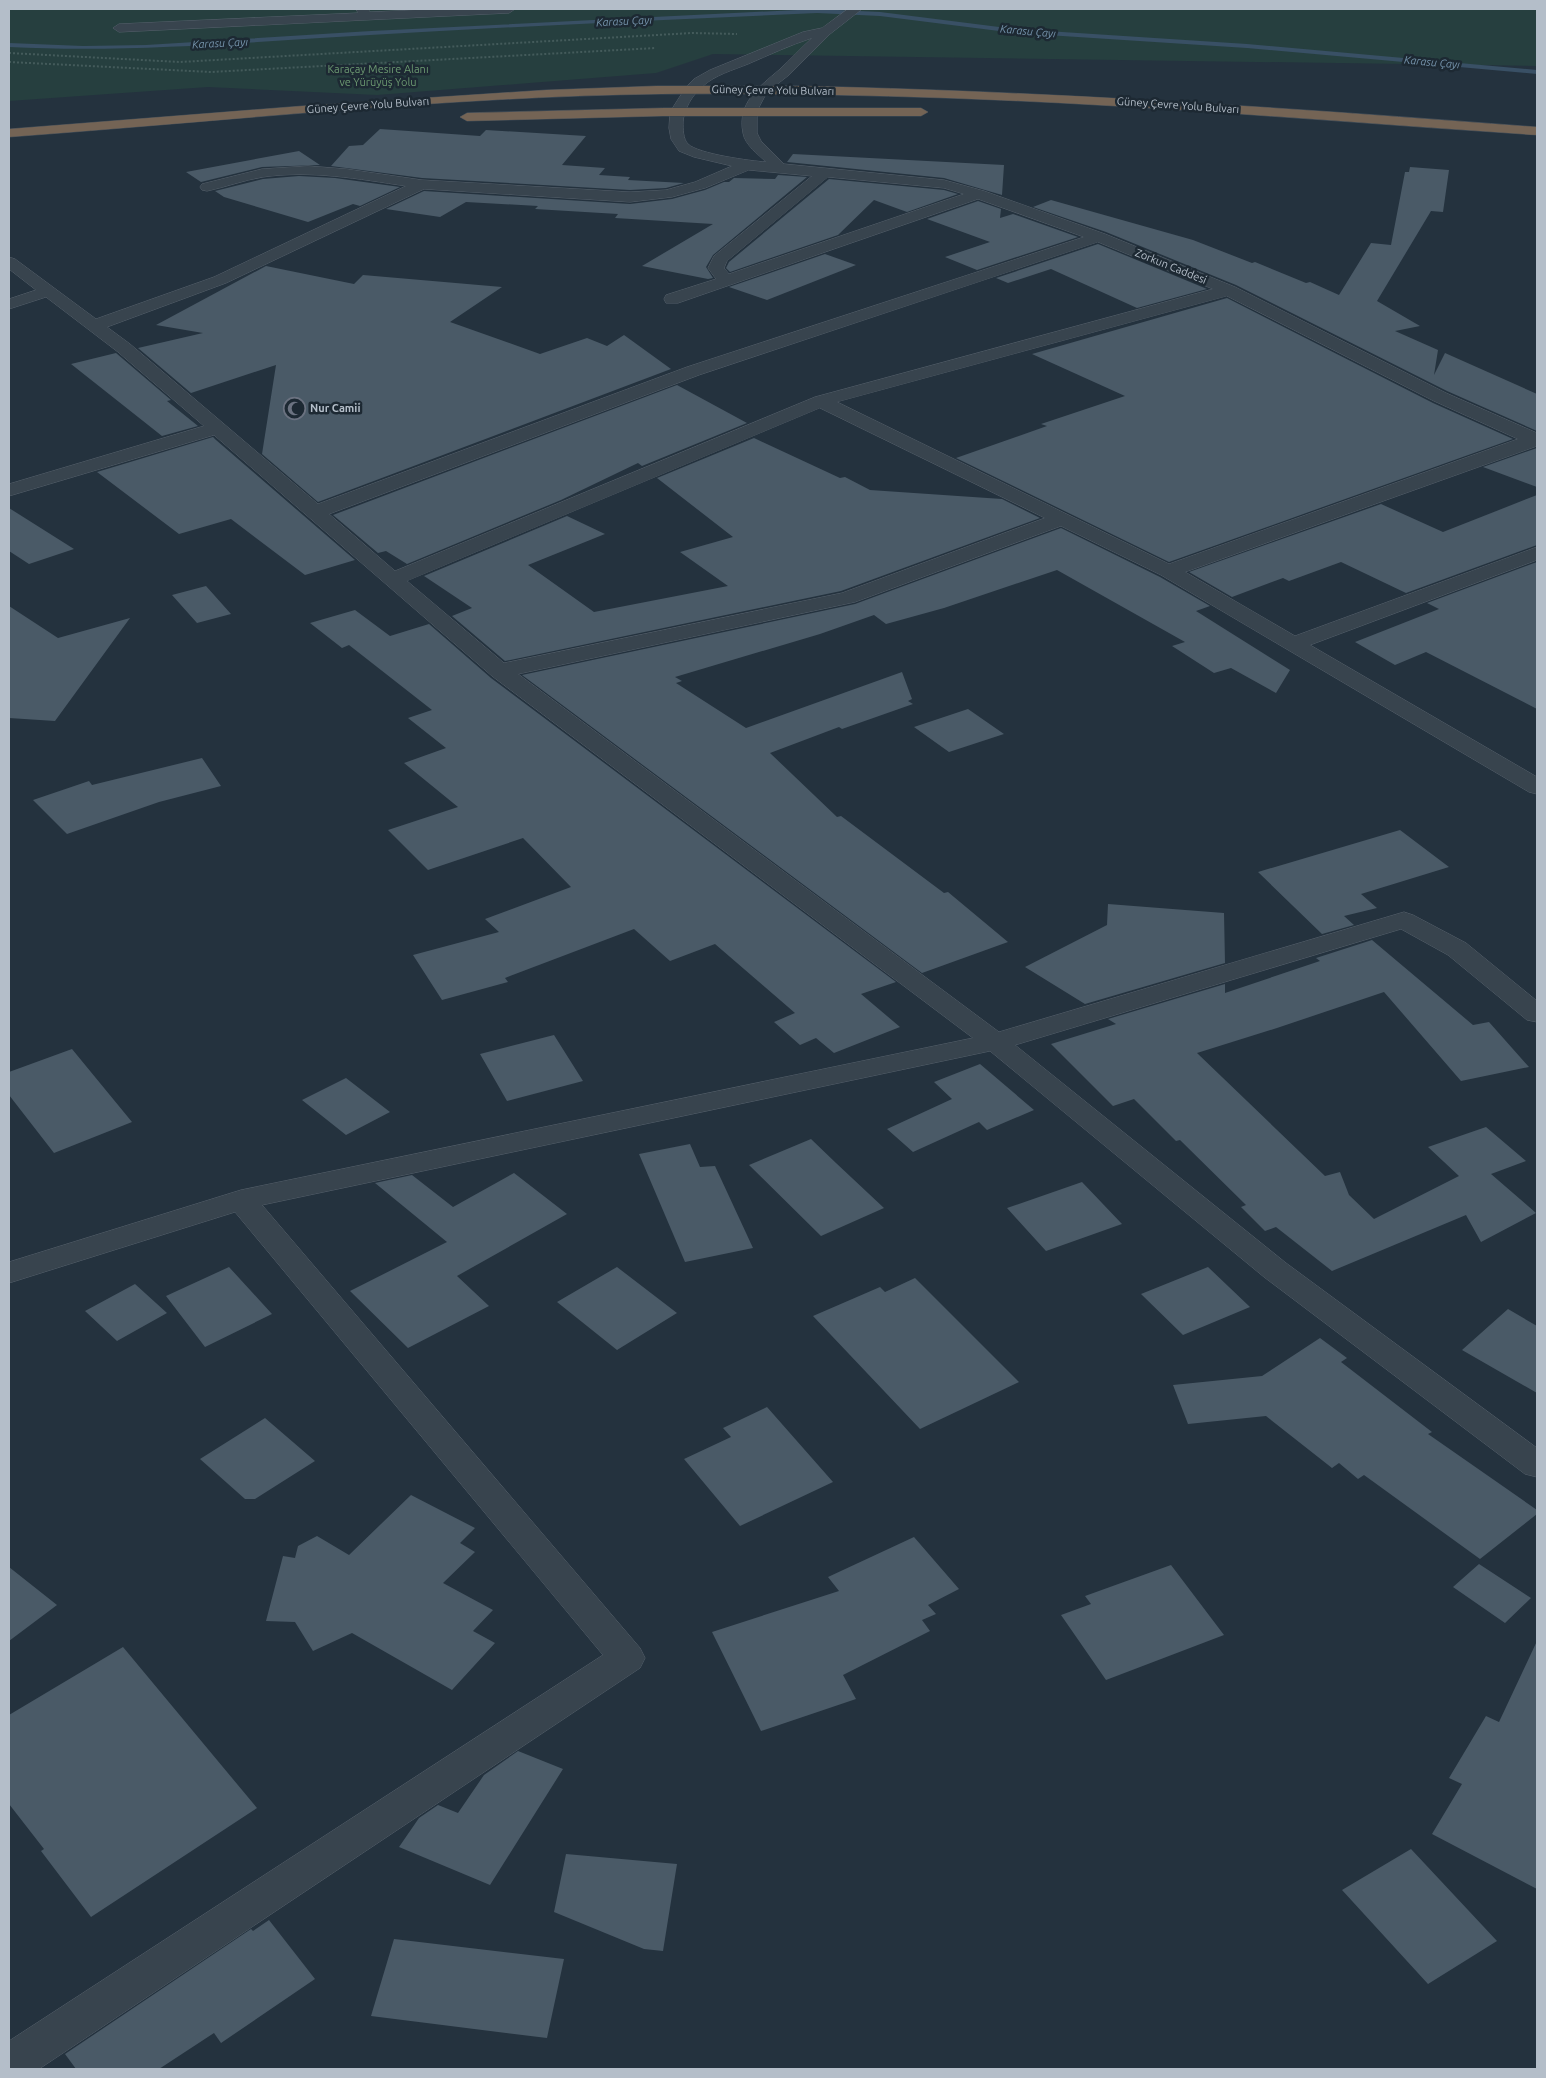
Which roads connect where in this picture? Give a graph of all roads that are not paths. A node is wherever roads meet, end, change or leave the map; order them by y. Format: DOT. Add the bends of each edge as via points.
graph roads {
  1 [pos="509,9"];
  2 [pos="856,9"];
  3 [pos="364,12"];
  4 [pos="119,28"];
  5 [pos="826,31"];
  6 [pos="691,90"];
  7 [pos="762,90"];
  8 [pos="750,111"];
  9 [pos="678,112"];
  10 [pos="936,112"];
  11 [pos="450,118"];
  12 [pos="352,120"];
  13 [pos="1537,131"];
  14 [pos="9,133"];
  15 [pos="9,146"];
  16 [pos="748,165"];
  17 [pos="781,169"];
  18 [pos="824,173"];
  19 [pos="422,184"];
  20 [pos="207,187"];
  21 [pos="979,194"];
  22 [pos="1099,237"];
  23 [pos="9,262"];
  24 [pos="726,281"];
  25 [pos="1229,290"];
  26 [pos="48,291"];
  27 [pos="672,299"];
  28 [pos="9,304"];
  29 [pos="93,326"];
  30 [pos="821,401"];
  31 [pos="217,428"];
  32 [pos="1536,440"];
  33 [pos="9,490"];
  34 [pos="315,512"];
  35 [pos="1062,519"];
  36 [pos="1537,553"];
  37 [pos="1168,571"];
  38 [pos="393,579"];
  39 [pos="1293,644"];
  40 [pos="500,671"];
  41 [pos="1537,787"];
  42 [pos="1537,1014"];
  43 [pos="995,1042"];
  44 [pos="241,1200"];
  45 [pos="9,1273"];
  46 [pos="1537,1465"];
  47 [pos="9,2065"];
  1 -- 3 [label="street"];
  2 -- 5 [label="street"];
  3 -- 4 [label="street"];
  5 -- 6 [label="street" via="807,35 715,73"];
  5 -- 7 [label="street"];
  6 -- 7 [label="highway, Güney Çevre Yolu Bulvarı"];
  6 -- 9 [label="street"];
  6 -- 14 [label="highway, Güney Çevre Yolu Bulvarı" via="564,93 266,111"];
  7 -- 8 [label="street"];
  7 -- 13 [label="highway, Güney Çevre Yolu Bulvarı" via="990,94"];
  8 -- 9 [label="highway, Güney Çevre Yolu Bulvarı"];
  8 -- 10 [label="highway, Güney Çevre Yolu Bulvarı"];
  8 -- 17 [label="street" via="750,133 755,143"];
  9 -- 11 [label="highway, Güney Çevre Yolu Bulvarı"];
  9 -- 16 [label="street, Zorkun Caddesi" via="676,128 684,148"];
  12 -- 15 [label="highway, Güney Çevre Yolu Bulvarı"];
  16 -- 17 [label="street, Zorkun Caddesi"];
  16 -- 19 [label="street" via="700,185 667,194 630,197"];
  17 -- 18 [label="street, Zorkun Caddesi"];
  18 -- 21 [label="street, Zorkun Caddesi" via="944,184"];
  18 -- 24 [label="street" via="720,259 716,268"];
  19 -- 20 [label="street" via="322,170 291,170 268,172"];
  19 -- 29 [label="street" via="220,280"];
  21 -- 22 [label="street, Zorkun Caddesi"];
  21 -- 24 [label="street"];
  22 -- 25 [label="street, Zorkun Caddesi"];
  22 -- 34 [label="street" via="694,371"];
  23 -- 26 [label="street"];
  24 -- 27 [label="street"];
  25 -- 30 [label="street"];
  25 -- 32 [label="street, Zorkun Caddesi" via="1440,397"];
  26 -- 28 [label="street"];
  26 -- 29 [label="street"];
  29 -- 31 [label="street" via="124,348"];
  30 -- 35 [label="street"];
  30 -- 38 [label="street"];
  31 -- 33 [label="street"];
  31 -- 34 [label="street"];
  32 -- 37 [label="street"];
  34 -- 38 [label="street"];
  35 -- 37 [label="street"];
  35 -- 40 [label="street" via="848,598"];
  36 -- 39 [label="street"];
  37 -- 39 [label="street"];
  38 -- 40 [label="street"];
  39 -- 41 [label="street"];
  40 -- 43 [label="street"];
  42 -- 43 [label="street" via="1457,950 1404,920"];
  43 -- 44 [label="street"];
  43 -- 46 [label="street" via="1275,1270"];
  44 -- 45 [label="street"];
  44 -- 47 [label="street" via="626,1658"];
}
